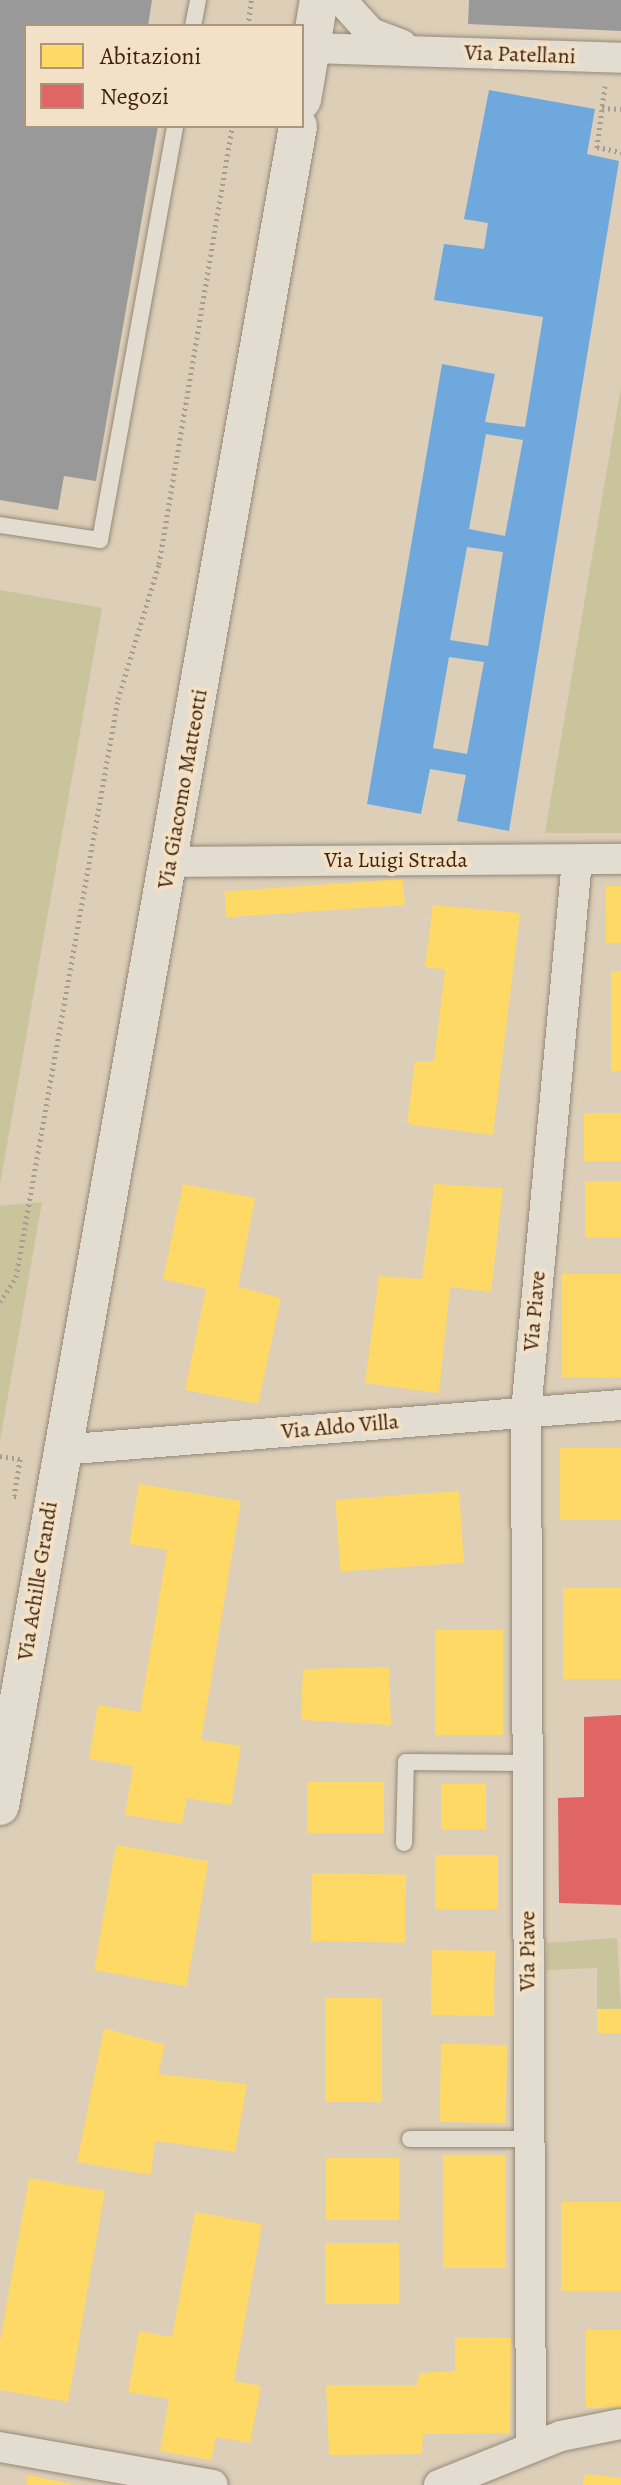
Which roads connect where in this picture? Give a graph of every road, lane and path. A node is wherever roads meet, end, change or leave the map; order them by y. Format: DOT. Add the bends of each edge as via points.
graph roads {
  1 [pos="198,0"];
  2 [pos="251,0"];
  3 [pos="319,0"];
  4 [pos="341,0"];
  5 [pos="193,24"];
  6 [pos="248,24"];
  7 [pos="311,48"];
  8 [pos="418,51"];
  9 [pos="615,58"];
  10 [pos="304,88"];
  11 [pos="602,108"];
  12 [pos="621,109"];
  13 [pos="175,128"];
  14 [pos="232,128"];
  15 [pos="298,128"];
  16 [pos="621,152"];
  17 [pos="0,525"];
  18 [pos="621,859"];
  19 [pos="577,860"];
  20 [pos="170,862"];
  21 [pos="0,1302"];
  22 [pos="621,1405"];
  23 [pos="526,1412"];
  24 [pos="60,1450"];
  25 [pos="527,1763"];
  26 [pos="0,1806"];
  27 [pos="404,1843"];
  28 [pos="410,2139"];
  29 [pos="530,2139"];
  30 [pos="621,2424"];
  31 [pos="0,2447"];
  32 [pos="531,2447"];
  33 [pos="159,2481"];
  34 [pos="213,2485"];
  35 [pos="439,2485"];
  1 -- 5 [label="lane"];
  2 -- 6 [label="path"];
  3 -- 7 [label="street"];
  4 -- 8 [label="street, Via Patellani" via="371,33"];
  7 -- 8 [label="street, Via Patellani"];
  7 -- 10 [label="street"];
  8 -- 9 [label="street, Via Patellani"];
  9 -- 11 [label="path"];
  11 -- 12 [label="path"];
  11 -- 16 [label="path" via="597,147"];
  13 -- 17 [label="lane" via="100,540"];
  14 -- 21 [label="path" via="159,564 118,699 16,1277"];
  15 -- 20 [label="street, Via Giacomo Matteotti"];
  18 -- 19 [label="street, Via Luigi Strada"];
  19 -- 20 [label="street, Via Luigi Strada"];
  19 -- 23 [label="street, Via Piave"];
  20 -- 24 [label="street, Via Giacomo Matteotti"];
  22 -- 23 [label="street, Via Aldo Villa"];
  23 -- 24 [label="street, Via Aldo Villa"];
  23 -- 25 [label="street, Via Piave"];
  24 -- 26 [label="street, Via Achille Grandi"];
  25 -- 27 [label="lane" via="406,1762"];
  25 -- 29 [label="street, Via Piave"];
  28 -- 29 [label="lane"];
  29 -- 32 [label="street, Via Piave"];
  30 -- 32 [label="street"];
  31 -- 33 [label="street"];
  32 -- 35 [label="street"];
  33 -- 34 [label="street"];
}
